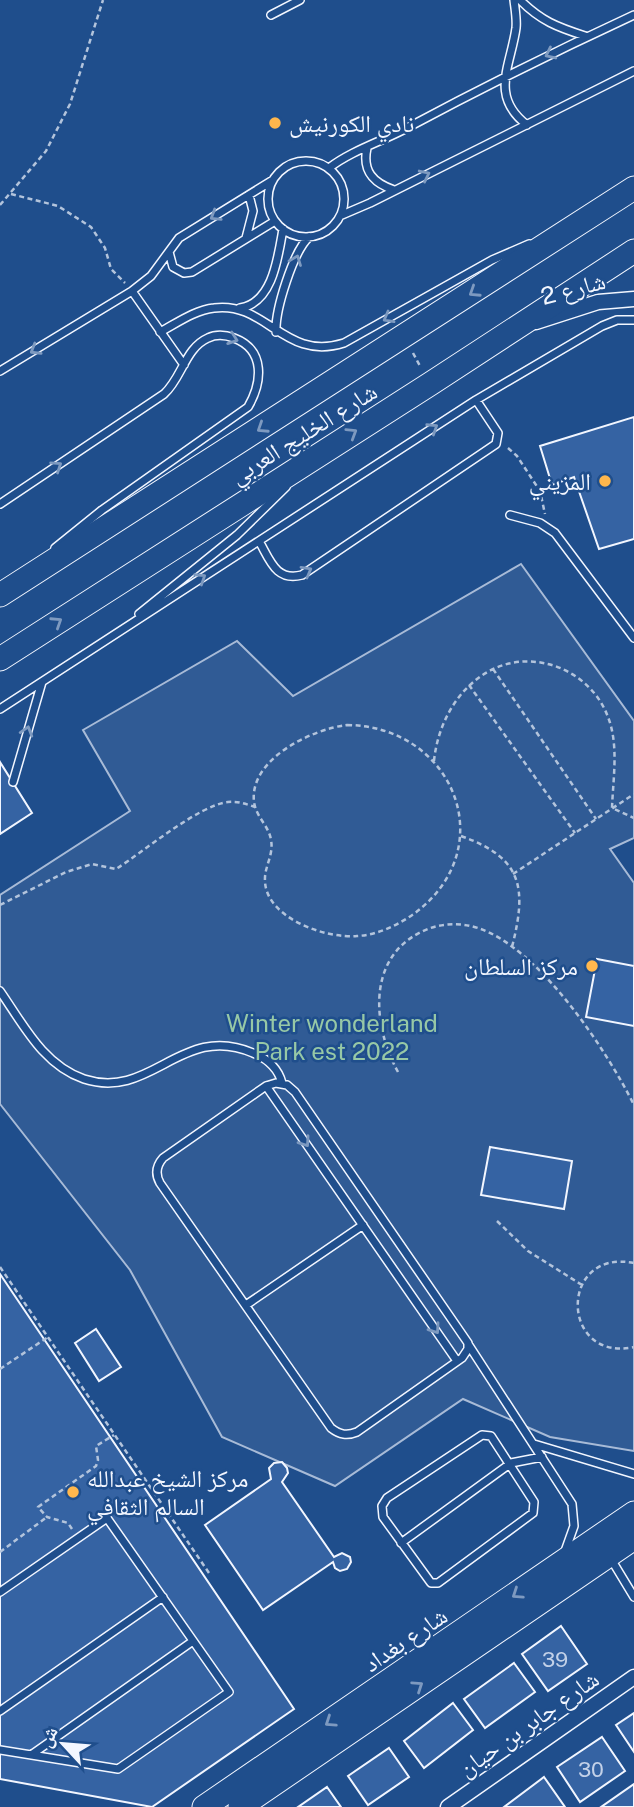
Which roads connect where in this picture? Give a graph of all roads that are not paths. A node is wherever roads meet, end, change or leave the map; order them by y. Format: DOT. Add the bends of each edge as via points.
graph roads {
  1 [pos="299,0"];
  2 [pos="514,0"];
  3 [pos="520,0"];
  4 [pos="271,15"];
  5 [pos="634,15"];
  6 [pos="623,20"];
  7 [pos="634,26"];
  8 [pos="586,36"];
  9 [pos="634,71"];
  10 [pos="505,76"];
  11 [pos="527,125"];
  12 [pos="367,148"];
  13 [pos="329,168"];
  14 [pos="273,180"];
  15 [pos="634,188"];
  16 [pos="394,190"];
  17 [pos="249,195"];
  18 [pos="342,215"];
  19 [pos="275,221"];
  20 [pos="581,223"];
  21 [pos="282,229"];
  22 [pos="309,237"];
  23 [pos="246,239"];
  24 [pos="170,248"];
  25 [pos="634,251"];
  26 [pos="132,291"];
  27 [pos="634,299"];
  28 [pos="240,308"];
  29 [pos="634,320"];
  30 [pos="524,323"];
  31 [pos="160,332"];
  32 [pos="276,332"];
  33 [pos="184,365"];
  34 [pos="0,371"];
  35 [pos="476,400"];
  36 [pos="324,451"];
  37 [pos="0,504"];
  38 [pos="510,515"];
  39 [pos="259,541"];
  40 [pos="0,594"];
  41 [pos="632,633"];
  42 [pos="108,638"];
  43 [pos="0,659"];
  44 [pos="42,681"];
  45 [pos="0,709"];
  46 [pos="13,782"];
  47 [pos="0,991"];
  48 [pos="282,1083"];
  49 [pos="266,1086"];
  50 [pos="363,1225"];
  51 [pos="246,1305"];
  52 [pos="468,1343"];
  53 [pos="457,1361"];
  54 [pos="534,1444"];
  55 [pos="542,1457"];
  56 [pos="511,1463"];
  57 [pos="634,1474"];
  58 [pos="634,1513"];
  59 [pos="634,1538"];
  60 [pos="401,1543"];
  61 [pos="609,1555"];
  62 [pos="559,1565"];
  63 [pos="0,1592"];
  64 [pos="163,1597"];
  65 [pos="634,1597"];
  66 [pos="193,1641"];
  67 [pos="634,1677"];
  68 [pos="0,1711"];
  69 [pos="0,1750"];
  70 [pos="31,1755"];
  71 [pos="204,1807"];
  72 [pos="240,1807"];
  73 [pos="448,1807"];
  1 -- 4 [label="lane"];
  2 -- 10 [label="lane" via="516,27"];
  3 -- 8 [label="lane" via="554,26"];
  5 -- 6 [label="lane"];
  6 -- 7 [label="lane"];
  6 -- 8 [label="lane"];
  8 -- 10 [label="lane, one-way"];
  9 -- 11 [label="lane"];
  10 -- 11 [label="lane" via="508,104"];
  10 -- 12 [label="lane"];
  16 -- 11 [label="lane, one-way"];
  12 -- 13 [label="lane"];
  12 -- 16 [label="lane" via="365,164 371,178"];
  13 -- 14 [label="lane" via="305,160 292,163"];
  13 -- 18 [label="lane" via="345,194"];
  14 -- 17 [label="lane"];
  14 -- 19 [label="lane" via="268,201"];
  15 -- 20 [label="main road, شارع الخليج العربي"];
  16 -- 18 [label="lane"];
  17 -- 23 [label="lane" via="253,211"];
  17 -- 24 [label="lane, one-way"];
  18 -- 22 [label="lane" via="328,231"];
  19 -- 21 [label="lane"];
  19 -- 23 [label="lane"];
  20 -- 32 [label="lane, one-way" via="492,260 344,342 310,346"];
  20 -- 40 [label="main road, شارع الخليج العربي, one-way"];
  21 -- 22 [label="lane"];
  21 -- 28 [label="lane" via="266,291 256,303"];
  32 -- 22 [label="lane, one-way" via="279,304 301,246"];
  23 -- 24 [label="lane" via="184,273 173,267"];
  24 -- 26 [label="lane" via="151,276"];
  25 -- 30 [label="main road, شارع الخليج العربي"];
  26 -- 31 [label="lane"];
  26 -- 34 [label="lane, one-way"];
  27 -- 30 [label="street, شارع 2" via="598,302"];
  28 -- 31 [label="lane" via="206,309"];
  28 -- 32 [label="lane"];
  29 -- 35 [label="lane" via="602,326"];
  36 -- 30 [label="main road, شارع الخليج العربي, one-way"];
  31 -- 33 [label="lane"];
  37 -- 33 [label="lane, one-way" via="164,394"];
  33 -- 40 [label="lane, one-way" via="196,346 209,337 228,336 247,345 259,369 248,407 102,510"];
  39 -- 35 [label="lane, one-way"];
  39 -- 35 [label="lane, one-way" via="283,575 302,575 496,444 498,433"];
  36 -- 42 [label="lane" via="237,535"];
  43 -- 36 [label="main road, شارع الخليج العربي, one-way"];
  38 -- 41 [label="lane" via="548,526"];
  42 -- 39 [label="lane, one-way"];
  42 -- 44 [label="lane"];
  44 -- 45 [label="lane"];
  46 -- 44 [label="lane, one-way"];
  47 -- 48 [label="lane" via="47,1056 87,1080 124,1082 187,1052 217,1045 260,1056 272,1064"];
  48 -- 49 [label="lane"];
  48 -- 52 [label="lane" via="295,1092"];
  49 -- 50 [label="lane, one-way"];
  49 -- 51 [label="lane" via="163,1158 156,1170 160,1183"];
  50 -- 51 [label="lane"];
  50 -- 53 [label="lane, one-way"];
  51 -- 53 [label="lane" via="331,1428 343,1434 357,1432"];
  52 -- 53 [label="lane"];
  52 -- 54 [label="lane"];
  54 -- 55 [label="lane"];
  54 -- 57 [label="lane"];
  55 -- 56 [label="lane"];
  55 -- 62 [label="lane" via="572,1504 575,1517"];
  56 -- 60 [label="lane"];
  56 -- 60 [label="lane" via="491,1436 482,1436 387,1498 381,1511"];
  56 -- 60 [label="lane" via="534,1502 533,1513 458,1569 431,1583"];
  58 -- 62 [label="main road, شارع بغداد"];
  59 -- 61 [label="main road, شارع بغداد"];
  61 -- 65 [label="lane"];
  72 -- 61 [label="main road, شارع بغداد, one-way"];
  62 -- 71 [label="main road, شارع بغداد, one-way"];
  63 -- 64 [label="lane" via="107,1518"];
  64 -- 66 [label="lane"];
  64 -- 68 [label="lane"];
  66 -- 70 [label="lane"];
  66 -- 70 [label="lane" via="229,1692 118,1769"];
  67 -- 73 [label="street, شارع جابر بن حيان"];
  69 -- 70 [label="lane"];
}
